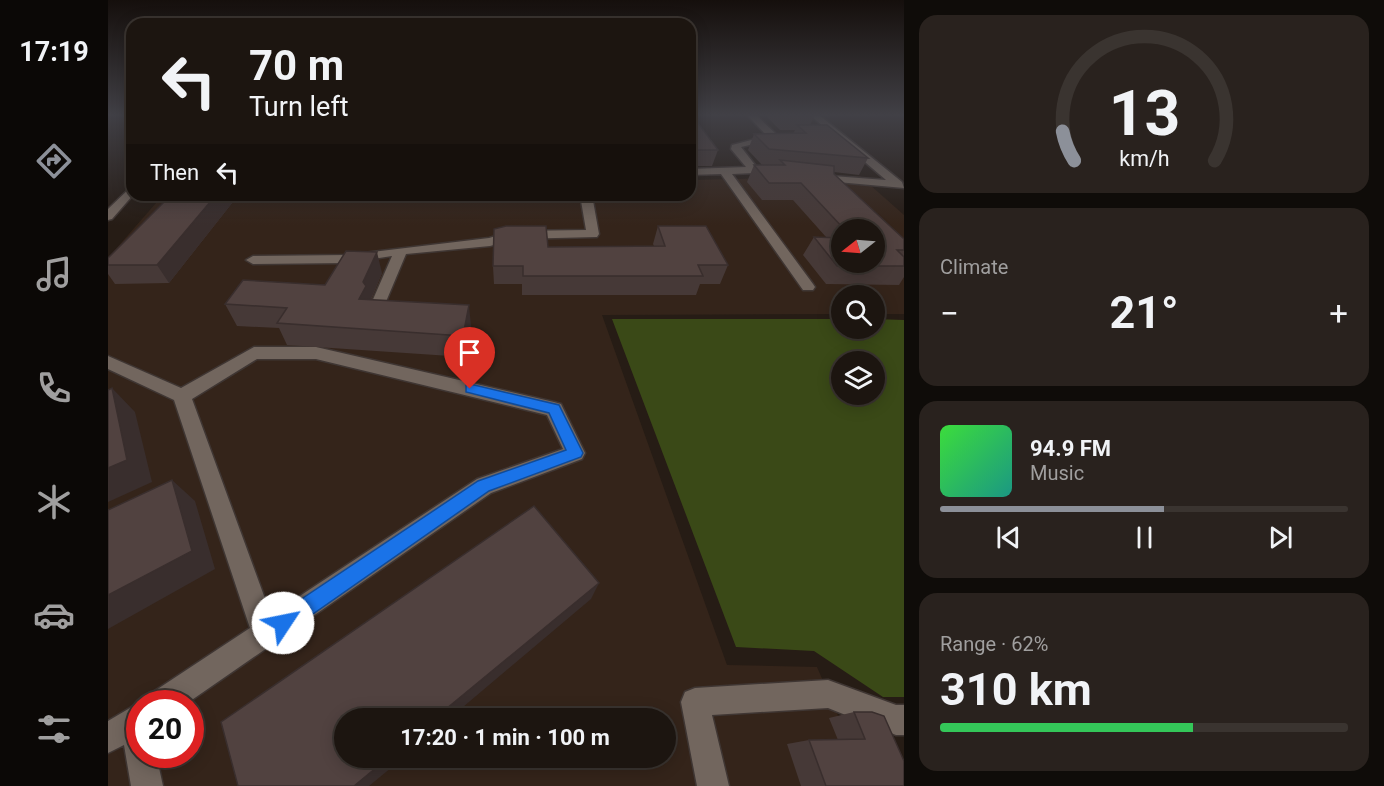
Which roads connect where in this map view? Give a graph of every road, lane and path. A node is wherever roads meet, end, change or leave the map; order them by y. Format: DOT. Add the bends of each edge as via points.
graph roads {
  1 [pos="739,152"];
  2 [pos="858,152"];
  3 [pos="696,172"];
  4 [pos="725,172"];
  5 [pos="808,176"];
  6 [pos="901,186"];
  7 [pos="126,196"];
  8 [pos="108,201"];
  9 [pos="121,201"];
  10 [pos="587,201"];
  11 [pos="108,216"];
  12 [pos="401,251"];
  13 [pos="253,260"];
  14 [pos="808,287"];
  15 [pos="378,304"];
  16 [pos="108,362"];
  17 [pos="182,396"];
  18 [pos="265,635"];
  19 [pos="181,690"];
  20 [pos="901,723"];
  21 [pos="126,732"];
  22 [pos="108,738"];
  23 [pos="144,768"];
  24 [pos="147,786"];
  25 [pos="712,786"];
  1 -- 4 [label="street" via="759,170"];
  2 -- 6 [label="street"];
  3 -- 4 [label="street"];
  4 -- 14 [label="street"];
  5 -- 6 [label="street"];
  7 -- 9 [label="street"];
  8 -- 9 [label="street"];
  9 -- 11 [label="street"];
  10 -- 12 [label="street" via="593,234 514,235 490,242"];
  12 -- 13 [label="street" via="330,260"];
  12 -- 15 [label="street"];
  16 -- 17 [label="street"];
  17 -- 18 [label="street"];
  17 -- 18 [label="street" via="254,353 316,353 554,409 575,453 484,486"];
  18 -- 19 [label="street"];
  20 -- 25 [label="street" via="828,694 695,702"];
  21 -- 22 [label="street"];
  23 -- 24 [label="street"];
}
